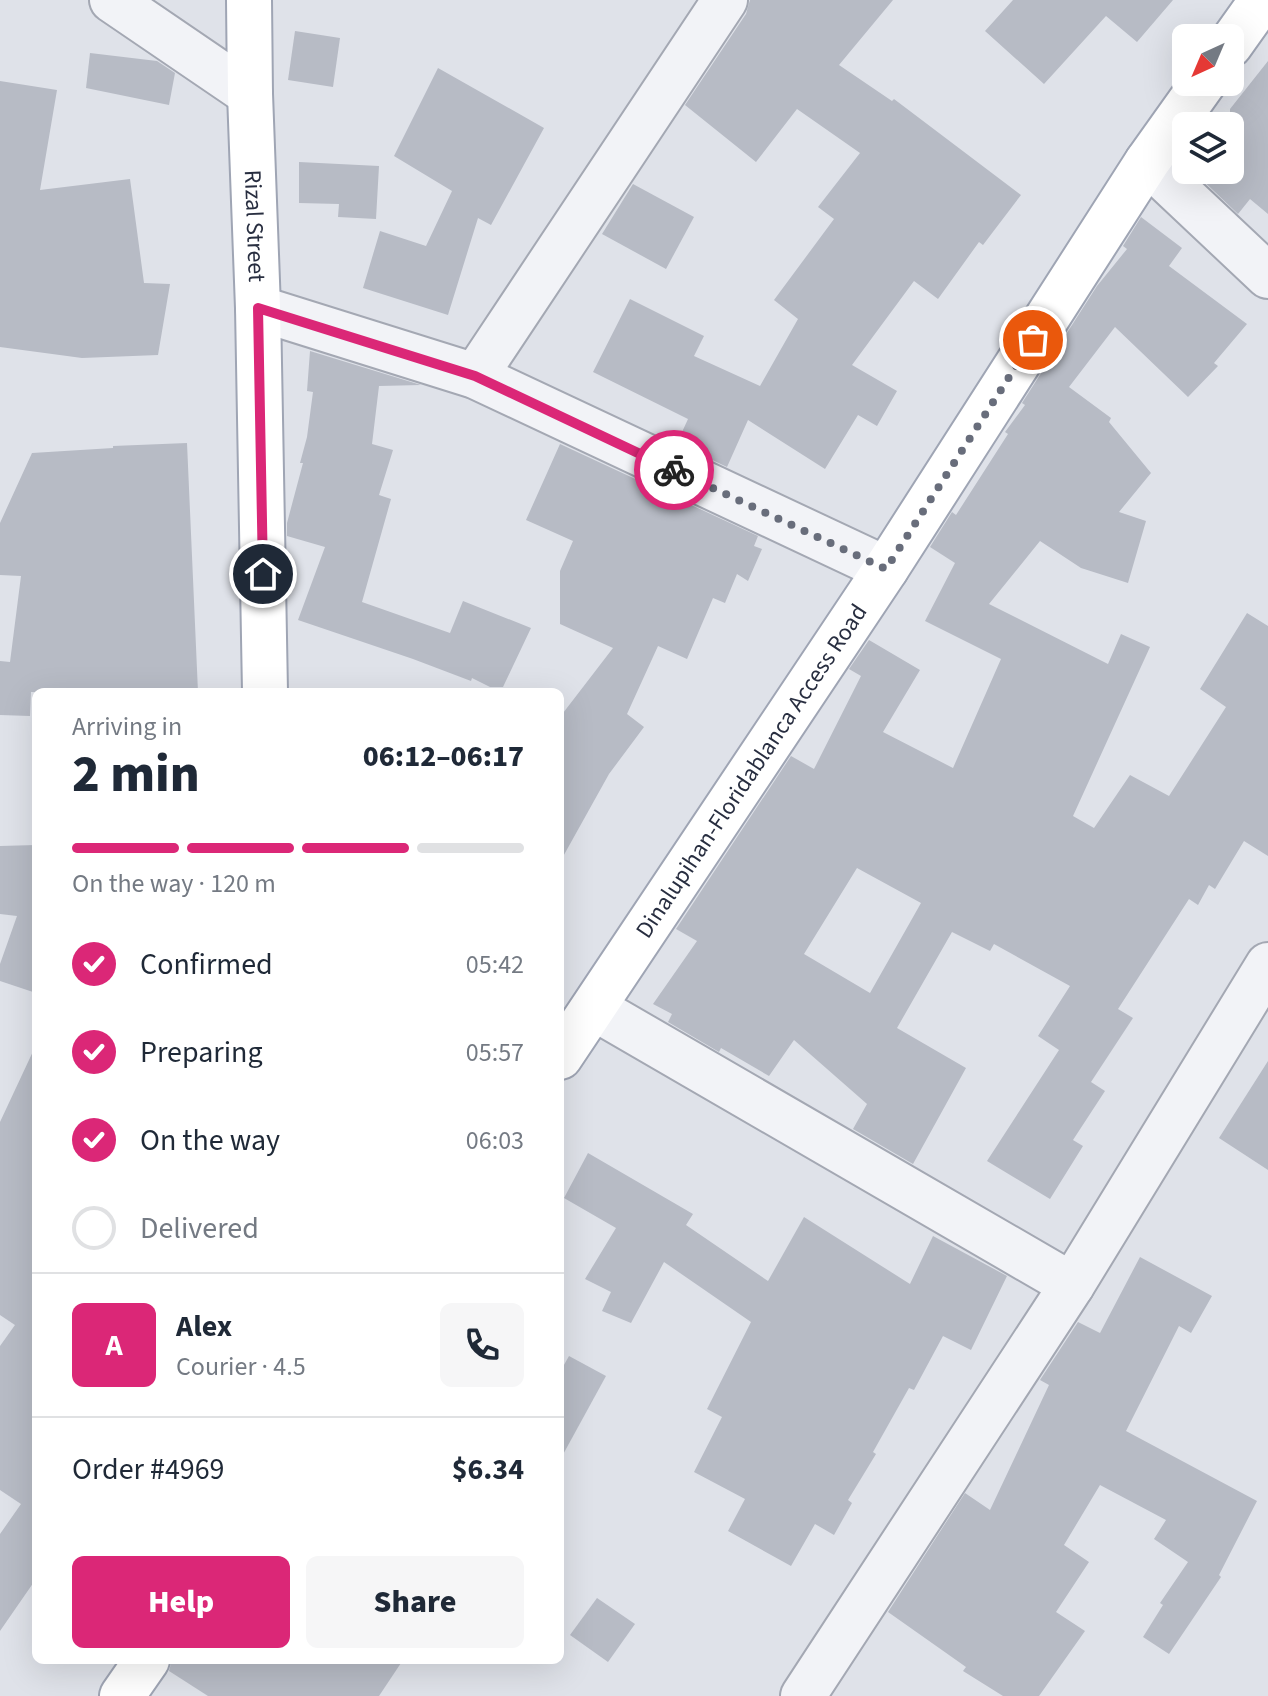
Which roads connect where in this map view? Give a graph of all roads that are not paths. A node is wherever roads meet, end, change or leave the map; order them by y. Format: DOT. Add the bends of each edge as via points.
graph roads {
  1 [pos="112,0"];
  2 [pos="249,0"];
  3 [pos="725,0"];
  4 [pos="1262,0"];
  5 [pos="1244,25"];
  6 [pos="250,94"];
  7 [pos="1194,96"];
  8 [pos="1147,162"];
  9 [pos="1268,276"];
  10 [pos="258,308"];
  11 [pos="475,376"];
  12 [pos="886,569"];
  13 [pos="265,688"];
  14 [pos="1268,965"];
  15 [pos="594,1008"];
  16 [pos="564,1051"];
  17 [pos="1072,1285"];
  18 [pos="144,1664"];
  19 [pos="122,1696"];
  20 [pos="803,1696"];
  1 -- 6 [label="street"];
  2 -- 6 [label="main road, Rizal Street"];
  3 -- 11 [label="street"];
  4 -- 5 [label="main road"];
  6 -- 10 [label="main road, Rizal Street"];
  7 -- 8 [label="main road, Dinalupihan-Floridablanca Access Road"];
  8 -- 9 [label="street"];
  8 -- 12 [label="main road, Dinalupihan-Floridablanca Access Road"];
  10 -- 11 [label="street"];
  10 -- 13 [label="main road, Rizal Street"];
  11 -- 12 [label="street"];
  12 -- 15 [label="main road, Dinalupihan-Floridablanca Access Road"];
  14 -- 17 [label="street"];
  15 -- 16 [label="main road, Dinalupihan-Floridablanca Access Road"];
  15 -- 17 [label="street"];
  17 -- 20 [label="street"];
  18 -- 19 [label="main road"];
}
